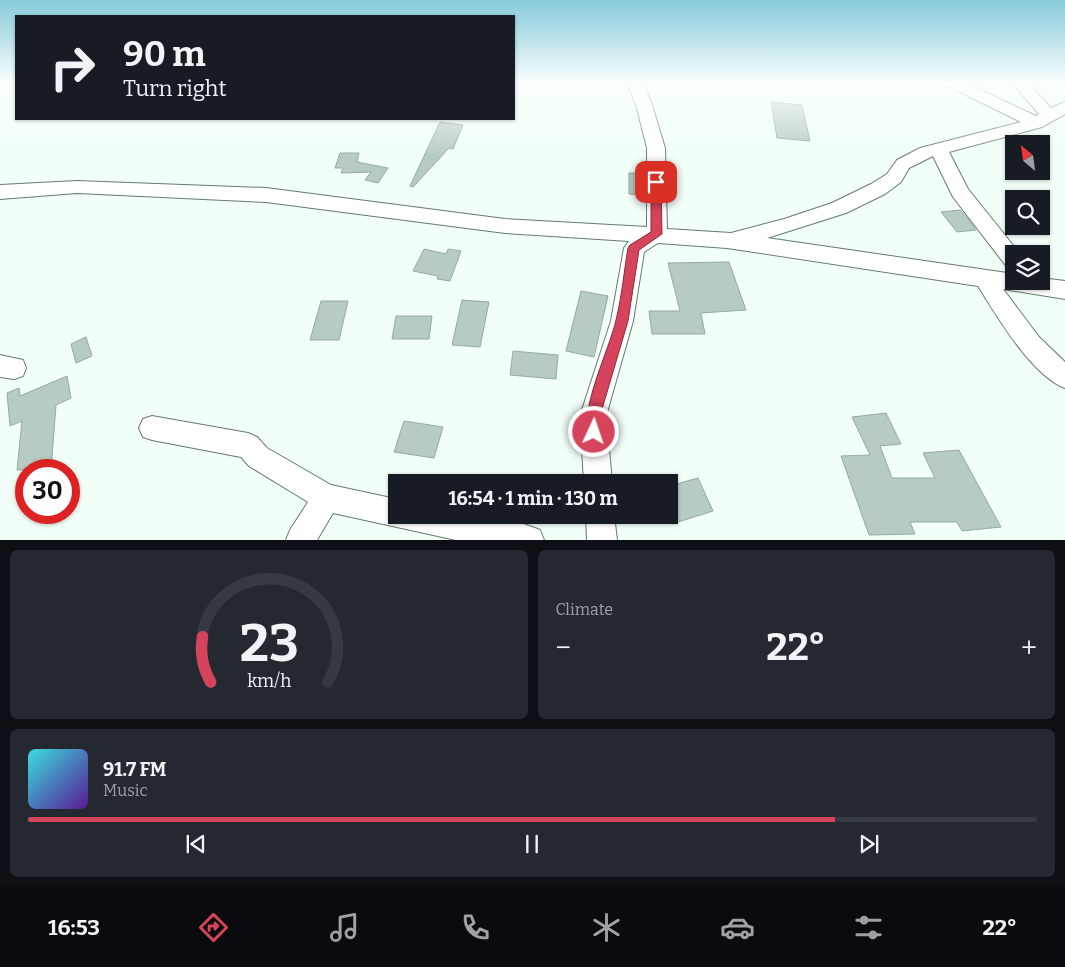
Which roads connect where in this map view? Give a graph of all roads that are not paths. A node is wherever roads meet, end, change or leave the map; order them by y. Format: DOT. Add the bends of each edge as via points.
graph roads {
  1 [pos="645,108"];
  2 [pos="1016,108"];
  3 [pos="1036,108"];
  4 [pos="1063,108"];
  5 [pos="1042,119"];
  6 [pos="938,149"];
  7 [pos="0,192"];
  8 [pos="657,234"];
  9 [pos="727,240"];
  10 [pos="1005,250"];
  11 [pos="985,279"];
  12 [pos="1005,281"];
  13 [pos="1050,287"];
  14 [pos="1065,290"];
  15 [pos="1065,378"];
  16 [pos="152,428"];
  17 [pos="597,474"];
  18 [pos="327,498"];
  19 [pos="388,511"];
  20 [pos="451,524"];
  21 [pos="601,524"];
  22 [pos="300,540"];
  23 [pos="530,540"];
  24 [pos="602,540"];
  1 -- 8 [label="street" via="656,148"];
  2 -- 5 [label="street"];
  3 -- 5 [label="street"];
  4 -- 5 [label="street"];
  5 -- 6 [label="street"];
  6 -- 9 [label="street" via="904,164 894,178 878,189 839,208 757,235"];
  6 -- 10 [label="street" via="960,192"];
  7 -- 8 [label="street" via="77,187 266,194 505,226"];
  8 -- 9 [label="street"];
  8 -- 17 [label="street" via="634,248 622,321 593,416"];
  9 -- 11 [label="street"];
  11 -- 12 [label="street"];
  11 -- 15 [label="street" via="1007,315"];
  13 -- 14 [label="street"];
  16 -- 18 [label="street" via="248,446 258,457"];
  18 -- 19 [label="street"];
  18 -- 22 [label="street"];
  20 -- 23 [label="street"];
  21 -- 24 [label="street"];
}
